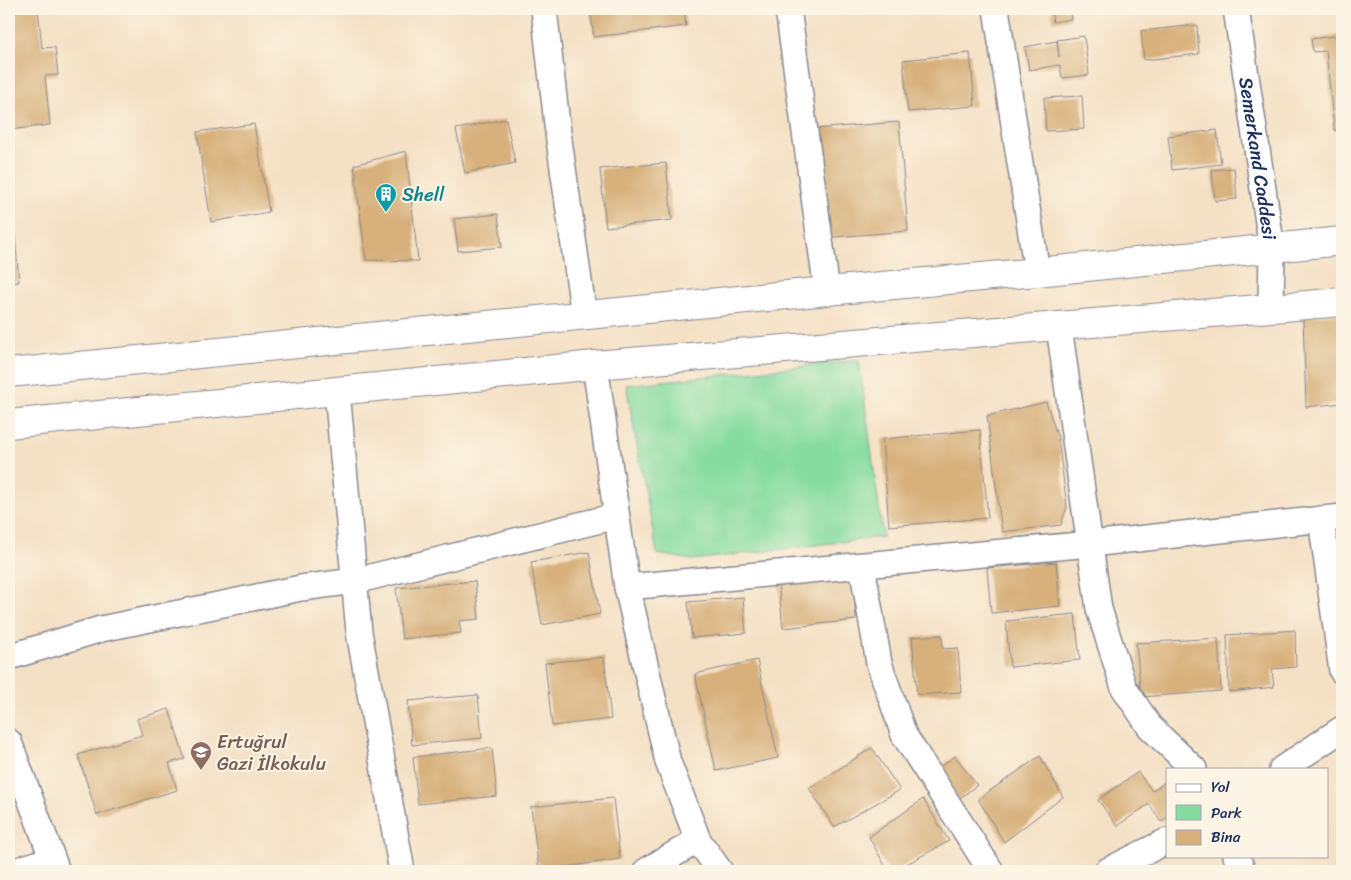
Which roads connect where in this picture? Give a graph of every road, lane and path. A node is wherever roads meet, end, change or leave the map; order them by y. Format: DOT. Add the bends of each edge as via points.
graph roads {
  1 [pos="544,9"];
  2 [pos="788,9"];
  3 [pos="996,9"];
  4 [pos="1236,9"];
  5 [pos="1342,241"];
  6 [pos="1272,249"];
  7 [pos="1037,272"];
  8 [pos="827,291"];
  9 [pos="1342,302"];
  10 [pos="1271,309"];
  11 [pos="584,316"];
  12 [pos="1059,327"];
  13 [pos="595,365"];
  14 [pos="9,373"];
  15 [pos="337,391"];
  16 [pos="9,424"];
  17 [pos="616,516"];
  18 [pos="1332,518"];
  19 [pos="1090,544"];
  20 [pos="862,566"];
  21 [pos="355,581"];
  22 [pos="627,587"];
  23 [pos="9,657"];
  24 [pos="1342,671"];
  25 [pos="1342,729"];
  26 [pos="9,742"];
  27 [pos="1193,768"];
  28 [pos="1284,768"];
  29 [pos="698,840"];
  30 [pos="1166,842"];
  31 [pos="1237,858"];
  32 [pos="55,865"];
  33 [pos="15,871"];
  34 [pos="402,871"];
  35 [pos="646,871"];
  36 [pos="720,871"];
  37 [pos="991,871"];
  38 [pos="1107,871"];
  39 [pos="1243,871"];
  1 -- 11 [label="street"];
  2 -- 8 [label="street"];
  3 -- 7 [label="street"];
  4 -- 6 [label="street, Semerkand Caddesi"];
  5 -- 6 [label="main road"];
  6 -- 7 [label="main road"];
  6 -- 10 [label="street, Semerkand Caddesi"];
  7 -- 8 [label="main road"];
  8 -- 11 [label="main road"];
  9 -- 10 [label="main road"];
  10 -- 12 [label="main road"];
  11 -- 14 [label="main road"];
  12 -- 13 [label="main road"];
  12 -- 19 [label="street"];
  13 -- 15 [label="main road"];
  13 -- 17 [label="street"];
  15 -- 16 [label="main road"];
  15 -- 21 [label="street"];
  17 -- 21 [label="street"];
  17 -- 22 [label="street"];
  18 -- 19 [label="street"];
  18 -- 24 [label="street"];
  19 -- 20 [label="street"];
  19 -- 27 [label="street" via="1099,609 1124,688 1150,727"];
  20 -- 22 [label="street"];
  20 -- 37 [label="street" via="879,663 904,735"];
  21 -- 23 [label="street" via="301,588 101,629"];
  21 -- 34 [label="street" via="359,632"];
  22 -- 29 [label="street" via="668,762"];
  25 -- 28 [label="street"];
  26 -- 32 [label="street"];
  29 -- 35 [label="street"];
  29 -- 36 [label="street"];
  30 -- 38 [label="street"];
  31 -- 39 [label="street"];
  32 -- 33 [label="street"];
}
